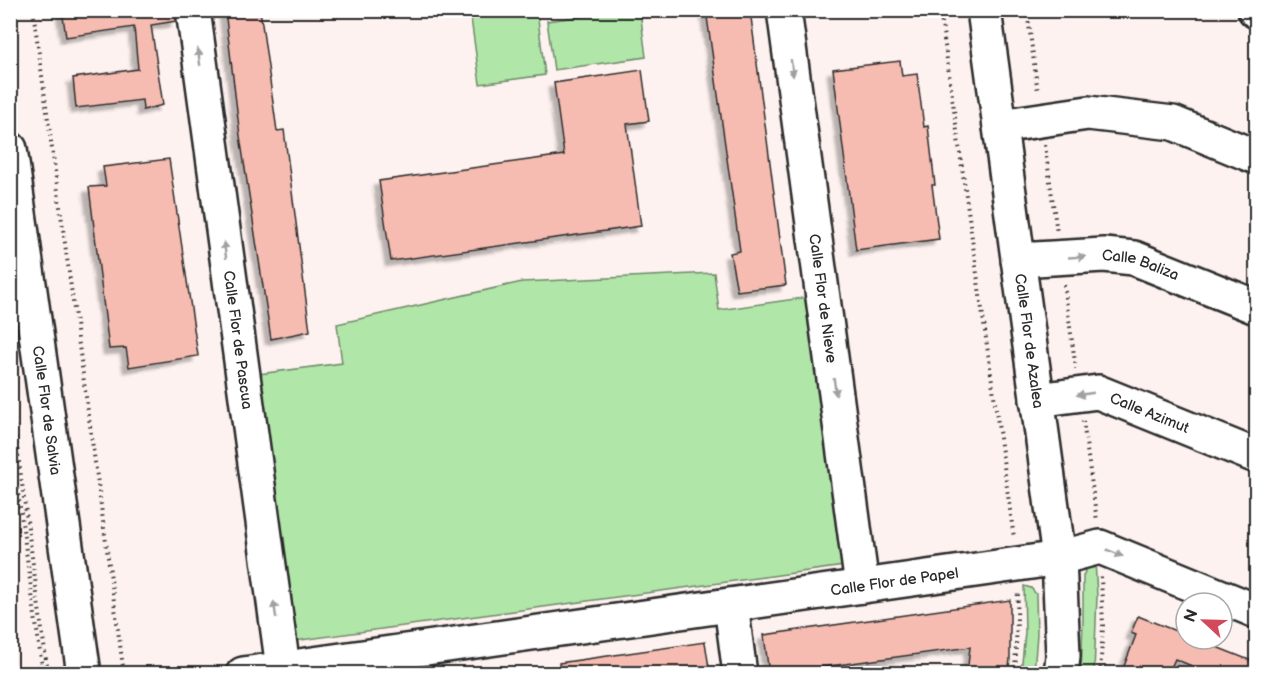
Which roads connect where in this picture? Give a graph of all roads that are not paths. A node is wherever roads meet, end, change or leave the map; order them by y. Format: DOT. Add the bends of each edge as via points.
graph roads {
  1 [pos="193,10"];
  2 [pos="784,10"];
  3 [pos="984,10"];
  4 [pos="1000,126"];
  5 [pos="10,149"];
  6 [pos="1257,157"];
  7 [pos="1018,260"];
  8 [pos="1257,308"];
  9 [pos="1037,400"];
  10 [pos="1257,456"];
  11 [pos="1059,558"];
  12 [pos="862,586"];
  13 [pos="731,604"];
  14 [pos="1257,611"];
  15 [pos="414,662"];
  16 [pos="283,668"];
  17 [pos="84,674"];
  18 [pos="243,674"];
  19 [pos="740,674"];
  20 [pos="1061,674"];
  16 -- 1 [label="street, Calle Flor de Pascua, one-way"];
  2 -- 12 [label="street, Calle Flor de Nieve, one-way"];
  3 -- 4 [label="street, Calle Flor de Azalea"];
  4 -- 6 [label="street" via="1088,113 1173,123"];
  4 -- 7 [label="street, Calle Flor de Azalea"];
  5 -- 17 [label="street, Calle Flor de Salvia"];
  7 -- 8 [label="street, Calle Baliza, one-way" via="1104,255 1134,258"];
  7 -- 9 [label="street, Calle Flor de Azalea"];
  10 -- 9 [label="street, Calle Azimut, one-way" via="1098,392"];
  9 -- 11 [label="street, Calle Flor de Azalea"];
  11 -- 12 [label="street, Calle Flor de Papel"];
  11 -- 14 [label="street, Calle Flor de Papel, one-way" via="1100,547"];
  11 -- 20 [label="street, Calle Flor de Azalea"];
  12 -- 13 [label="street, Calle Flor de Papel"];
  13 -- 15 [label="street, Calle Flor de Papel"];
  13 -- 19 [label="street"];
  15 -- 16 [label="street, Calle Flor de Papel"];
  16 -- 18 [label="street, Calle Flor de Papel"];
}
